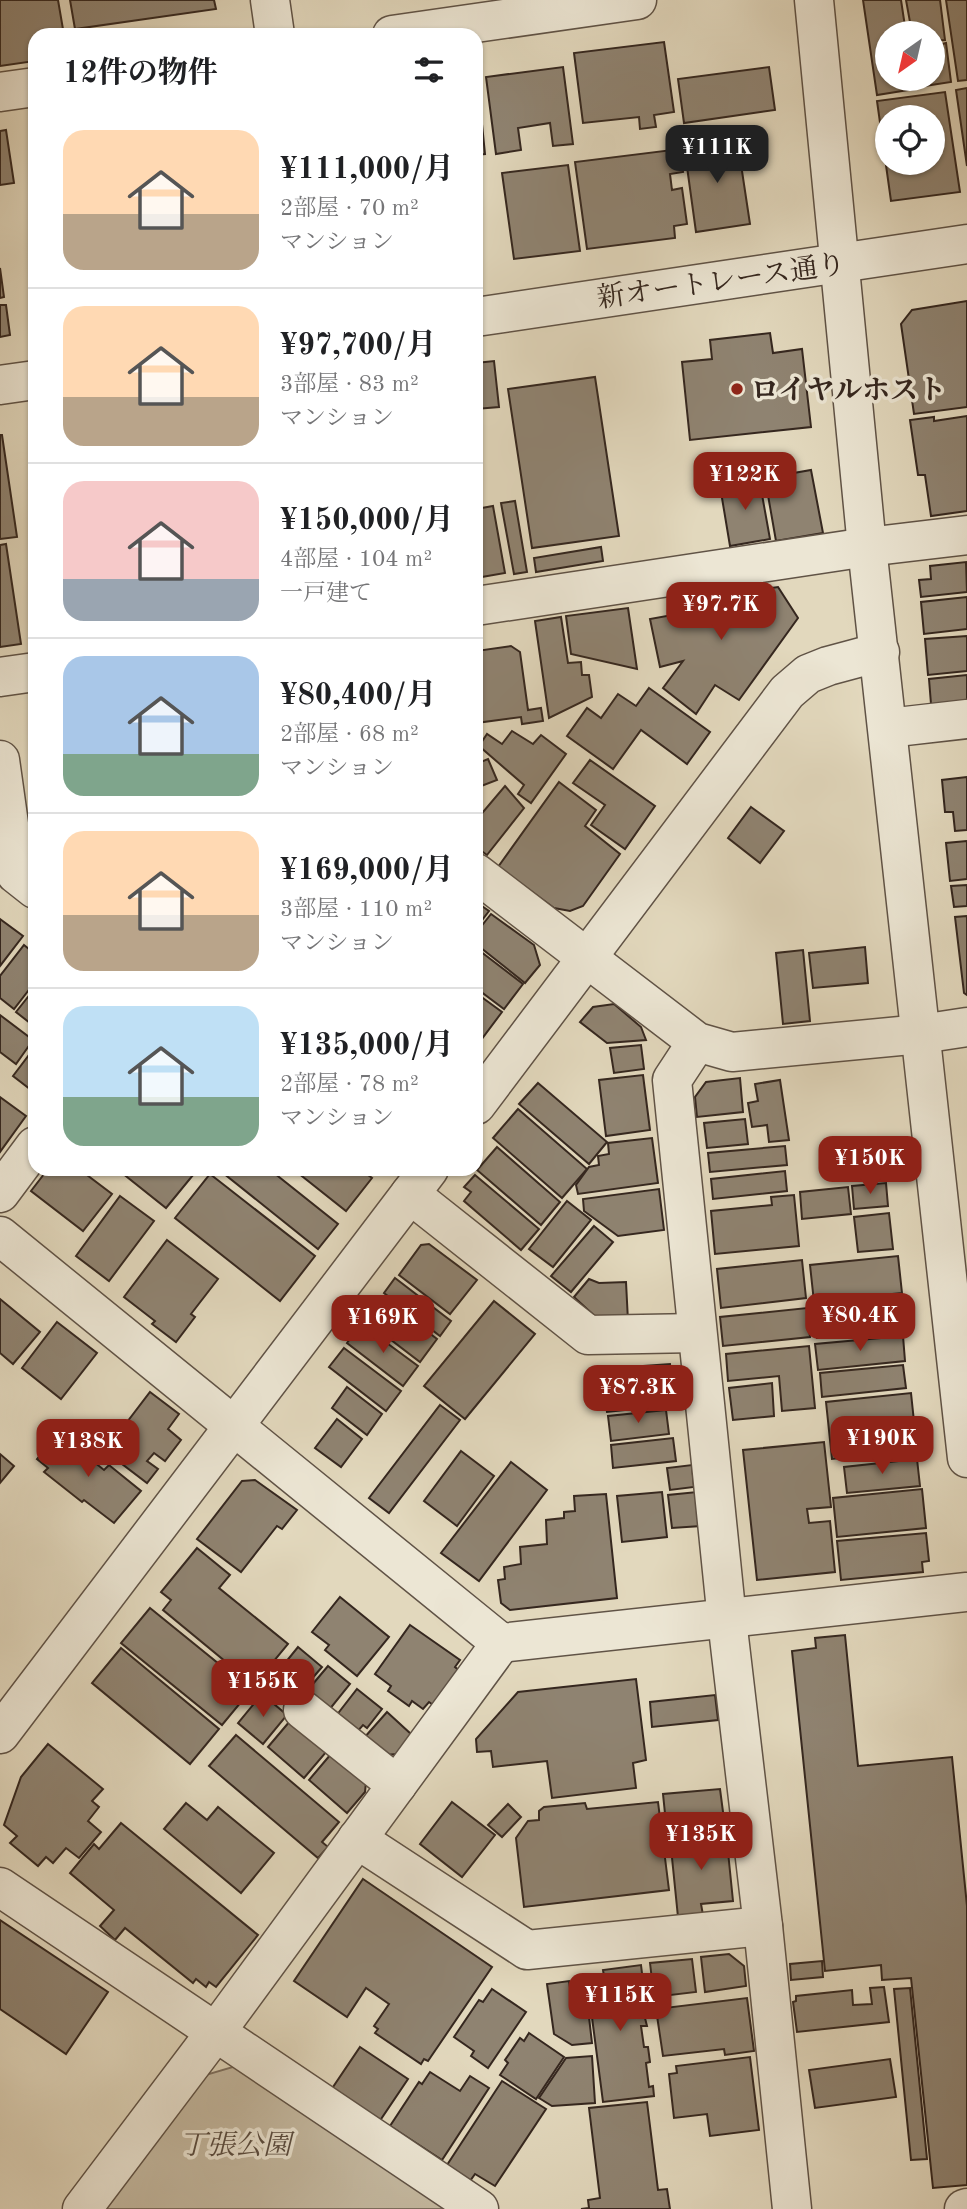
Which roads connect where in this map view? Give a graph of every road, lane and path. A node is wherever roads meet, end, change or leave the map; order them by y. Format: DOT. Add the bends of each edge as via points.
graph roads {
  1 [pos="270,0"];
  2 [pos="637,0"];
  3 [pos="814,0"];
  4 [pos="530,8"];
  5 [pos="274,28"];
  6 [pos="428,28"];
  7 [pos="28,88"];
  8 [pos="0,92"];
  9 [pos="967,244"];
  10 [pos="839,263"];
  11 [pos="483,316"];
  12 [pos="28,381"];
  13 [pos="0,385"];
  14 [pos="967,535"];
  15 [pos="867,547"];
  16 [pos="483,605"];
  17 [pos="880,652"];
  18 [pos="28,673"];
  19 [pos="0,677"];
  20 [pos="967,719"];
  21 [pos="888,728"];
  22 [pos="0,760"];
  23 [pos="483,878"];
  24 [pos="28,883"];
  25 [pos="587,956"];
  26 [pos="967,1027"];
  27 [pos="921,1034"];
  28 [pos="697,1042"];
  29 [pos="483,1096"];
  30 [pos="28,1155"];
  31 [pos="420,1182"];
  32 [pos="0,1193"];
  33 [pos="0,1236"];
  34 [pos="697,1333"];
  35 [pos="233,1425"];
  36 [pos="967,1458"];
  37 [pos="967,1592"];
  38 [pos="727,1620"];
  39 [pos="501,1643"];
  40 [pos="303,1710"];
  41 [pos="0,1734"];
  42 [pos="397,1785"];
  43 [pos="357,1839"];
  44 [pos="0,1887"];
  45 [pos="763,1926"];
  46 [pos="215,2033"];
  47 [pos="82,2209"];
  48 [pos="479,2209"];
  49 [pos="792,2209"];
  1 -- 5 [label="street"];
  2 -- 4 [label="street"];
  3 -- 10 [label="street"];
  4 -- 6 [label="street"];
  7 -- 8 [label="street"];
  9 -- 10 [label="street, 新オートレース通り"];
  10 -- 11 [label="street, 新オートレース通り"];
  10 -- 15 [label="street"];
  12 -- 13 [label="street"];
  14 -- 15 [label="street"];
  15 -- 16 [label="street"];
  15 -- 17 [label="street"];
  17 -- 21 [label="street"];
  17 -- 25 [label="street" via="808,674 787,692"];
  18 -- 19 [label="street"];
  20 -- 21 [label="street"];
  21 -- 27 [label="street"];
  22 -- 24 [label="street" via="16,874"];
  23 -- 25 [label="street"];
  25 -- 28 [label="street"];
  25 -- 29 [label="street"];
  26 -- 27 [label="street"];
  27 -- 28 [label="street" via="732,1052"];
  27 -- 36 [label="street"];
  28 -- 34 [label="street" via="672,1080"];
  30 -- 32 [label="street"];
  31 -- 34 [label="street" via="588,1335"];
  31 -- 35 [label="street"];
  33 -- 35 [label="street"];
  34 -- 38 [label="street"];
  35 -- 39 [label="street"];
  35 -- 41 [label="street"];
  37 -- 38 [label="street"];
  38 -- 39 [label="street"];
  38 -- 45 [label="street"];
  39 -- 42 [label="street"];
  40 -- 42 [label="street"];
  42 -- 43 [label="street"];
  43 -- 45 [label="street" via="527,1950"];
  43 -- 46 [label="street"];
  44 -- 46 [label="street"];
  45 -- 49 [label="street"];
  46 -- 47 [label="street"];
  46 -- 48 [label="street"];
}
